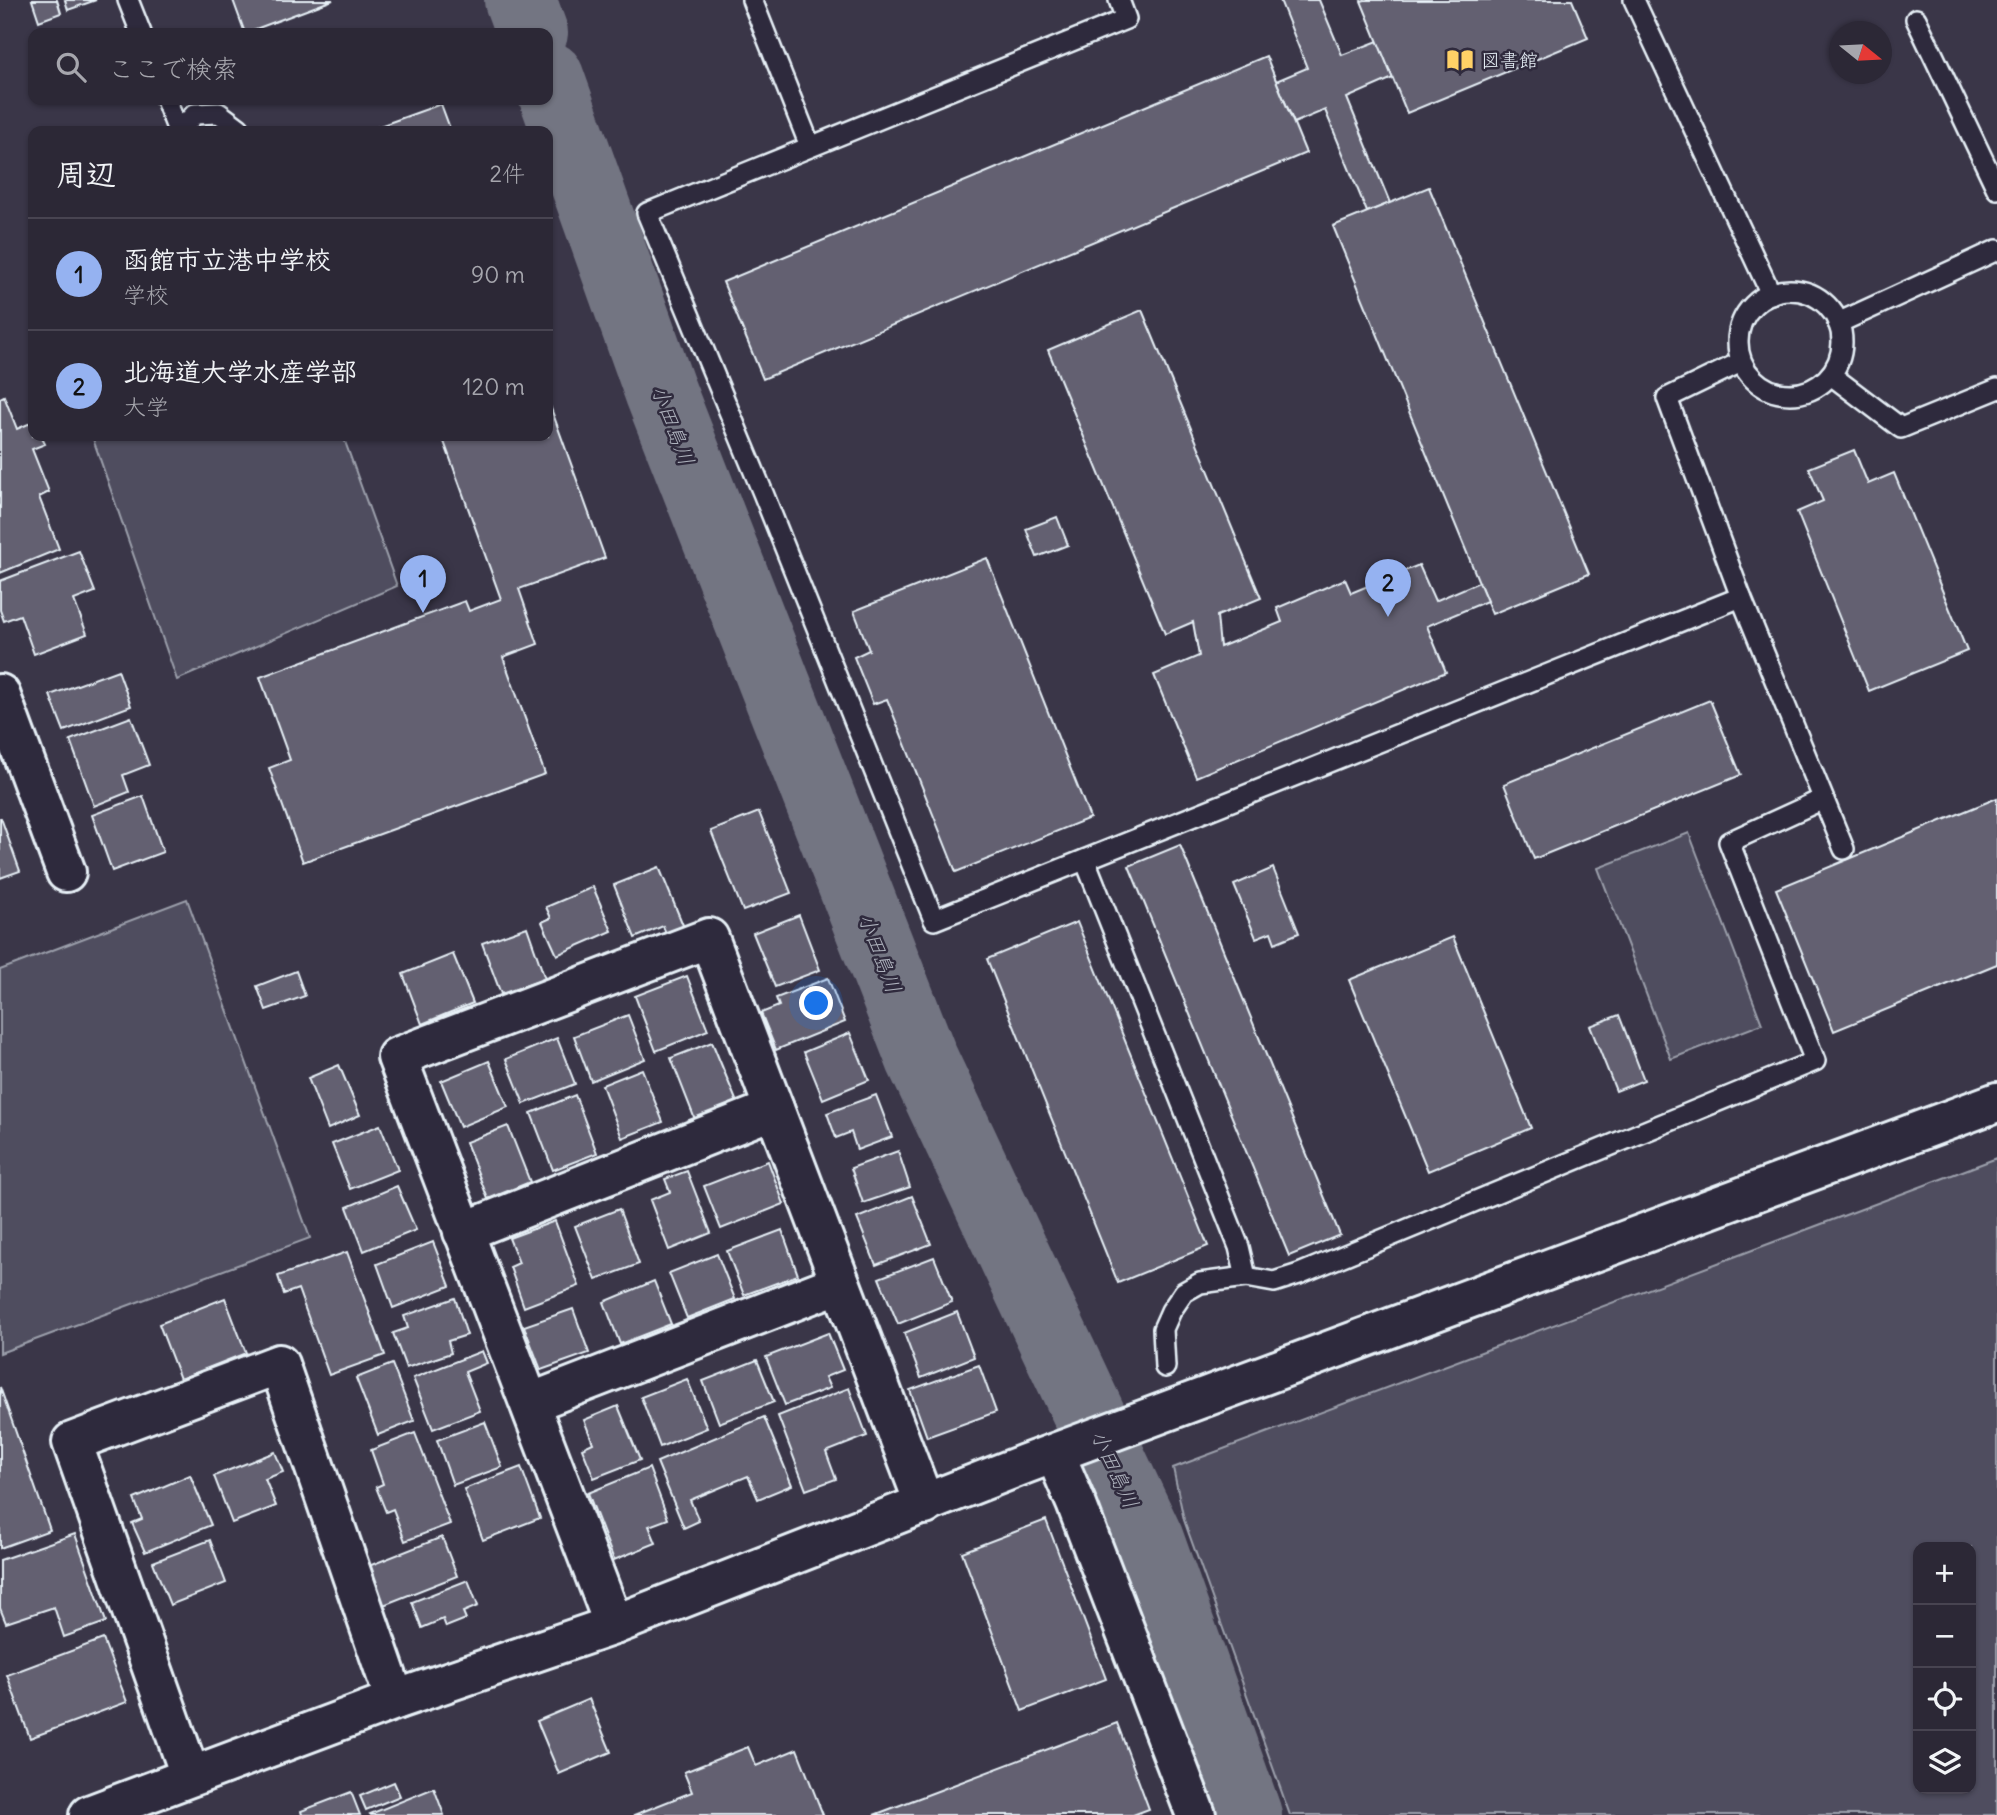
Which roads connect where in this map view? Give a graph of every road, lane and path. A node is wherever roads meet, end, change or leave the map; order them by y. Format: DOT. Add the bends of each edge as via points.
graph roads {
  1 [pos="128,0"];
  2 [pos="752,0"];
  3 [pos="1119,0"];
  4 [pos="1634,0"];
  5 [pos="1916,19"];
  6 [pos="139,28"];
  7 [pos="168,105"];
  8 [pos="176,126"];
  9 [pos="183,126"];
  10 [pos="236,126"];
  11 [pos="810,146"];
  12 [pos="1997,189"];
  13 [pos="1997,250"];
  14 [pos="1771,293"];
  15 [pos="1838,323"];
  16 [pos="1741,362"];
  17 [pos="1831,375"];
  18 [pos="1997,389"];
  19 [pos="1741,597"];
  20 [pos="3,714"];
  21 [pos="1823,799"];
  22 [pos="1844,849"];
  23 [pos="1085,859"];
  24 [pos="66,872"];
  25 [pos="1997,1102"];
  26 [pos="774,1109"];
  27 [pos="463,1232"];
  28 [pos="1246,1277"];
  29 [pos="840,1283"];
  30 [pos="1166,1367"];
  31 [pos="530,1403"];
  32 [pos="1055,1454"];
  33 [pos="925,1505"];
  34 [pos="614,1625"];
  35 [pos="395,1700"];
  36 [pos="190,1775"];
  37 [pos="89,1815"];
  38 [pos="1196,1815"];
  1 -- 6 [label="lane"];
  2 -- 11 [label="lane"];
  3 -- 11 [label="lane" via="1126,19"];
  4 -- 14 [label="lane"];
  5 -- 12 [label="lane"];
  7 -- 8 [label="lane"];
  9 -- 10 [label="lane" via="195,114 219,113"];
  11 -- 23 [label="lane" via="647,213 934,920"];
  13 -- 15 [label="lane"];
  14 -- 15 [label="lane" via="1803,291 1818,298"];
  14 -- 16 [label="lane" via="1756,302 1739,330"];
  15 -- 17 [label="lane" via="1842,341"];
  16 -- 17 [label="lane" via="1765,389 1782,395 1809,391"];
  16 -- 19 [label="lane" via="1667,398"];
  17 -- 18 [label="lane" via="1900,428"];
  19 -- 21 [label="lane"];
  19 -- 23 [label="lane"];
  20 -- 24 [label="street"];
  21 -- 22 [label="lane"];
  21 -- 28 [label="lane" via="1729,842 1815,1061 1299,1274 1274,1282"];
  23 -- 28 [label="lane" via="1239,1247"];
  25 -- 32 [label="street"];
  26 -- 27 [label="street"];
  26 -- 27 [label="street" via="709,938 397,1056"];
  26 -- 29 [label="street"];
  27 -- 31 [label="street"];
  28 -- 30 [label="lane" via="1200,1283 1184,1292 1163,1329"];
  29 -- 31 [label="street"];
  29 -- 33 [label="street"];
  31 -- 34 [label="street"];
  32 -- 33 [label="street"];
  32 -- 38 [label="street"];
  33 -- 34 [label="street"];
  34 -- 35 [label="street"];
  35 -- 36 [label="street"];
  35 -- 36 [label="street" via="279,1364 72,1442"];
  36 -- 37 [label="street"];
}
